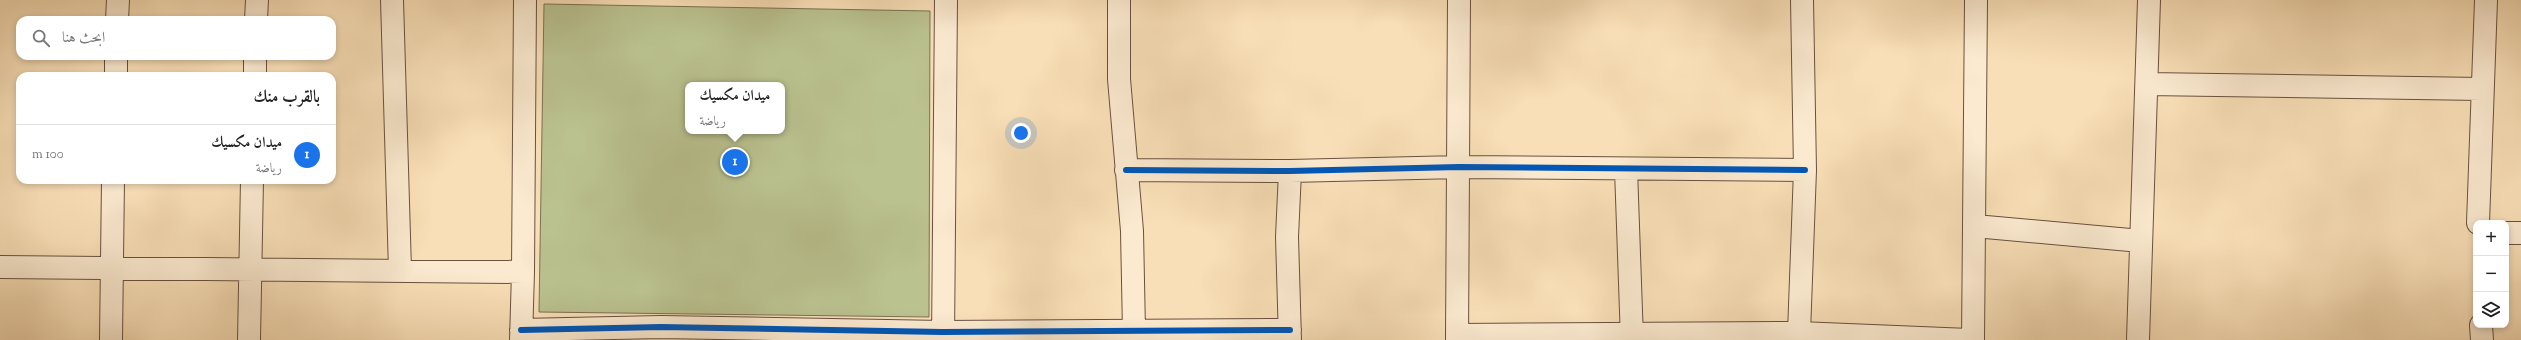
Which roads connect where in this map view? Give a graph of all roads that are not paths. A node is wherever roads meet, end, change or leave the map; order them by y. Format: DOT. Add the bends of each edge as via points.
graph roads {
  1 [pos="118,0"];
  2 [pos="257,0"];
  3 [pos="392,0"];
  4 [pos="525,0"];
  5 [pos="946,0"];
  6 [pos="1120,0"];
  7 [pos="1459,0"];
  8 [pos="1802,0"];
  9 [pos="1976,0"];
  10 [pos="2149,0"];
  11 [pos="2486,0"];
  12 [pos="117,16"];
  13 [pos="256,16"];
  14 [pos="116,60"];
  15 [pos="255,60"];
  16 [pos="116,72"];
  17 [pos="255,72"];
  18 [pos="2147,84"];
  19 [pos="2481,89"];
  20 [pos="1459,167"];
  21 [pos="1626,169"];
  22 [pos="1126,170"];
  23 [pos="1804,170"];
  24 [pos="1290,171"];
  25 [pos="113,184"];
  26 [pos="252,184"];
  27 [pos="2478,220"];
  28 [pos="1975,226"];
  29 [pos="2509,233"];
  30 [pos="2521,233"];
  31 [pos="2141,241"];
  32 [pos="0,267"];
  33 [pos="111,267"];
  34 [pos="250,269"];
  35 [pos="400,270"];
  36 [pos="524,272"];
  37 [pos="2481,328"];
  38 [pos="1134,331"];
  39 [pos="662,333"];
  40 [pos="1799,333"];
  41 [pos="521,335"];
  42 [pos="1290,335"];
  43 [pos="942,336"];
  44 [pos="1632,336"];
  45 [pos="1457,337"];
  46 [pos="111,340"];
  47 [pos="249,340"];
  48 [pos="1969,340"];
  49 [pos="1973,340"];
  50 [pos="2138,340"];
  51 [pos="2482,340"];
  1 -- 12 [label="street"];
  2 -- 13 [label="street"];
  3 -- 35 [label="street"];
  4 -- 36 [label="street"];
  5 -- 43 [label="street"];
  6 -- 22 [label="street" via="1119,80"];
  7 -- 20 [label="street"];
  8 -- 23 [label="street"];
  9 -- 28 [label="street"];
  10 -- 18 [label="street"];
  11 -- 19 [label="street"];
  14 -- 16 [label="street"];
  15 -- 17 [label="street"];
  18 -- 19 [label="street"];
  18 -- 31 [label="street"];
  19 -- 27 [label="street"];
  20 -- 21 [label="street"];
  20 -- 24 [label="street"];
  20 -- 45 [label="street"];
  21 -- 23 [label="street"];
  21 -- 44 [label="street"];
  22 -- 24 [label="street"];
  22 -- 38 [label="street" via="1133,238"];
  23 -- 40 [label="street"];
  24 -- 42 [label="street" via="1287,237"];
  25 -- 33 [label="street"];
  26 -- 34 [label="street"];
  28 -- 31 [label="street"];
  28 -- 49 [label="street"];
  29 -- 30 [label="street"];
  31 -- 50 [label="street"];
  32 -- 33 [label="street"];
  33 -- 34 [label="street"];
  33 -- 46 [label="street"];
  34 -- 35 [label="street"];
  34 -- 47 [label="street"];
  35 -- 36 [label="street"];
  36 -- 41 [label="street"];
  37 -- 51 [label="street"];
  38 -- 42 [label="street"];
  38 -- 43 [label="street"];
  39 -- 41 [label="street"];
  39 -- 43 [label="street"];
  40 -- 44 [label="street"];
  40 -- 48 [label="street"];
  44 -- 45 [label="street"];
}
